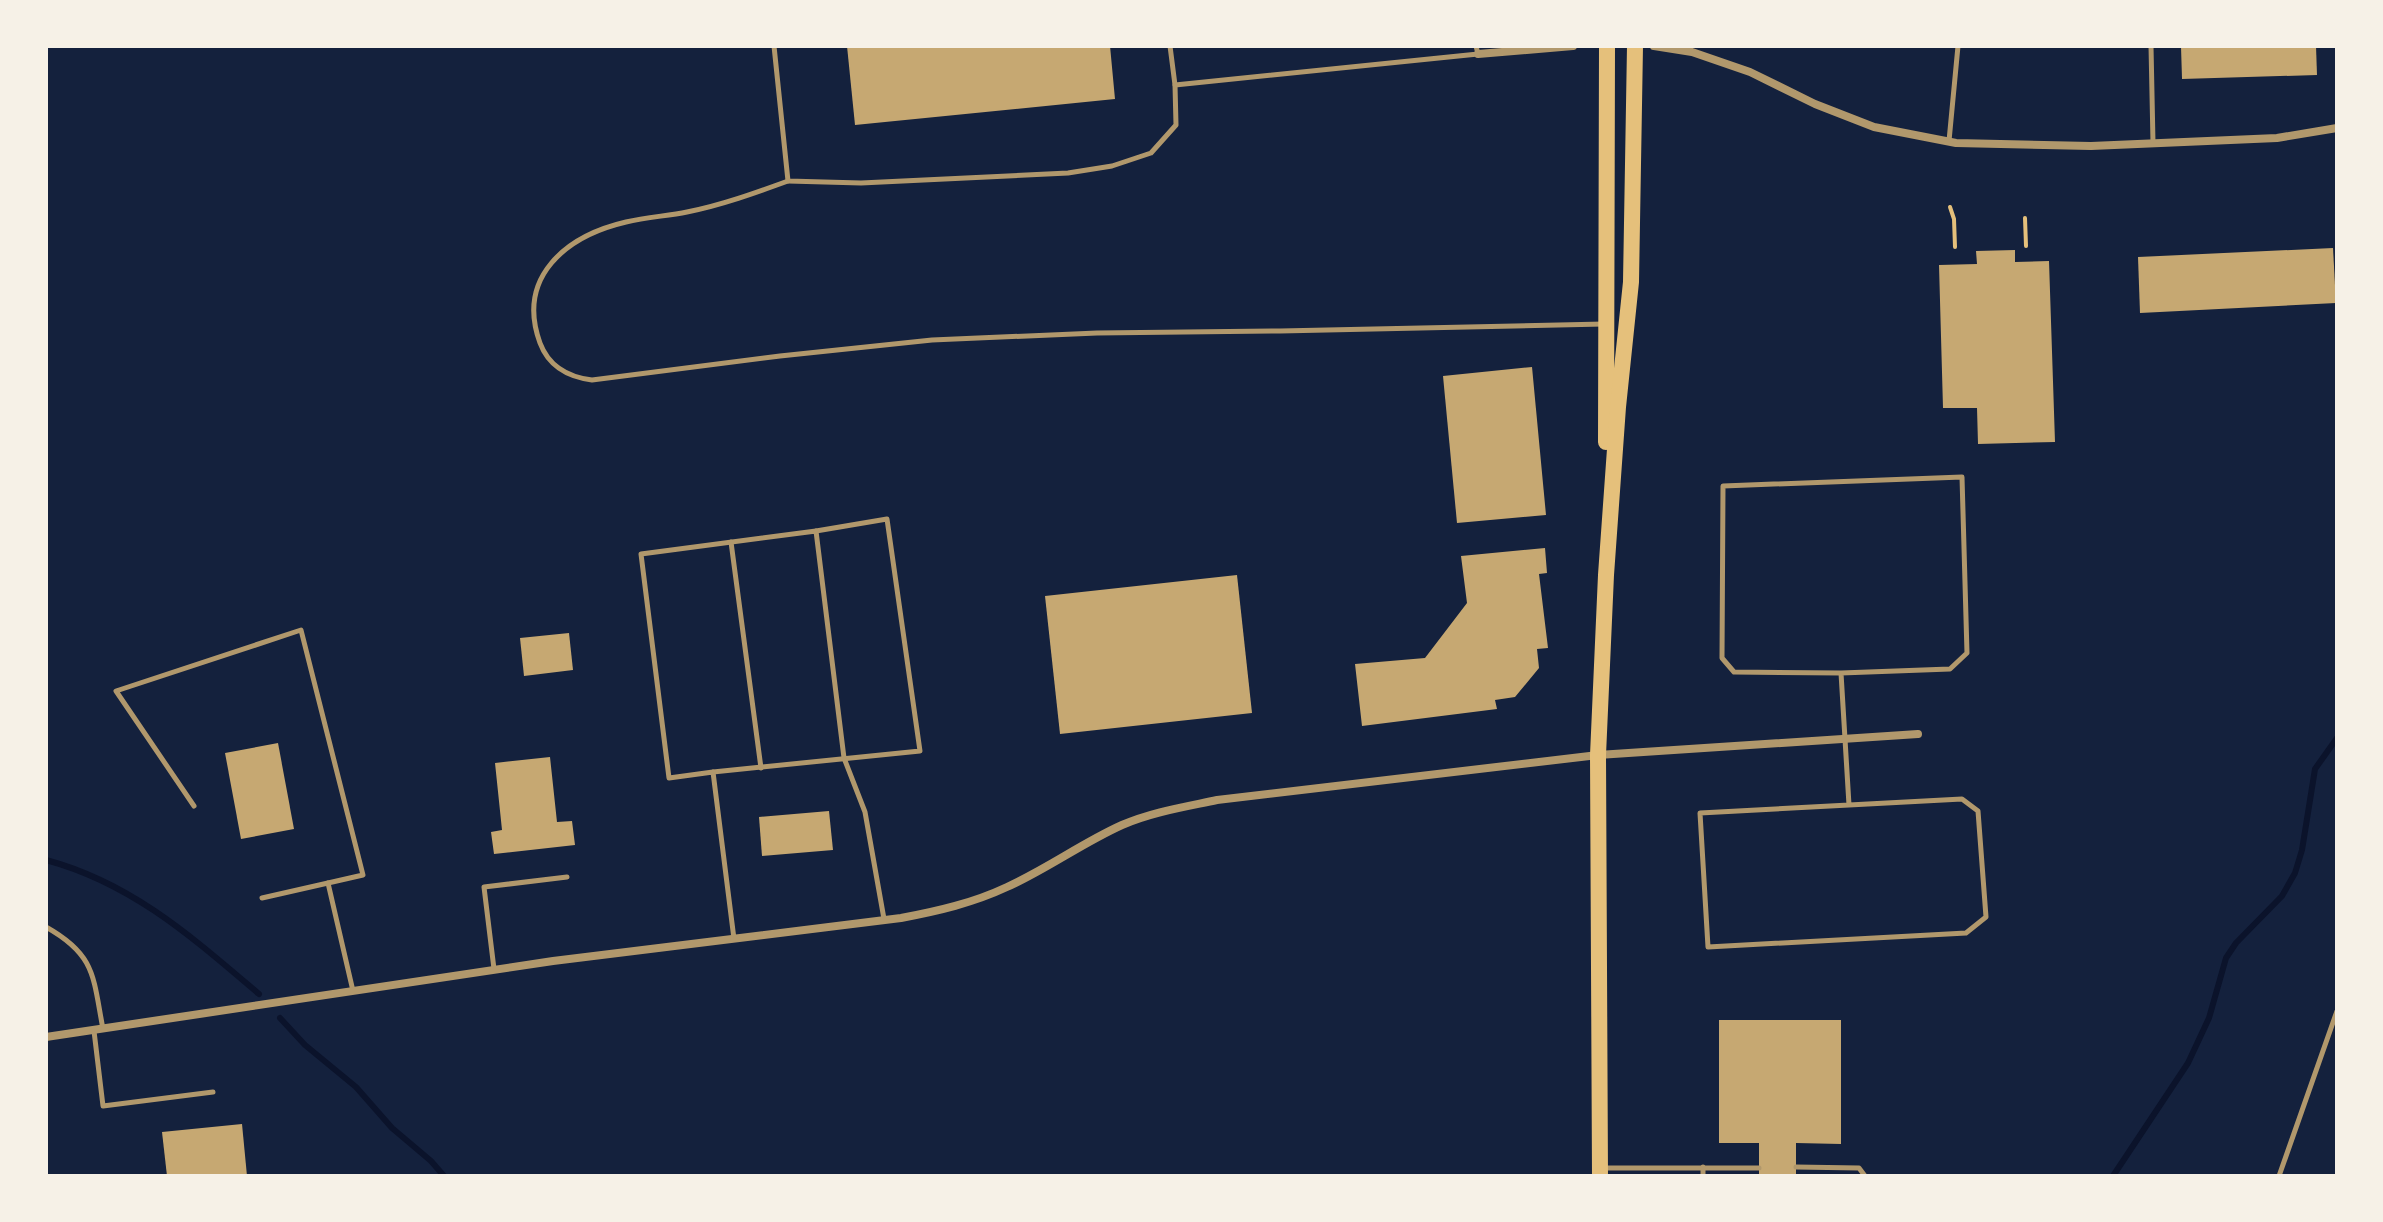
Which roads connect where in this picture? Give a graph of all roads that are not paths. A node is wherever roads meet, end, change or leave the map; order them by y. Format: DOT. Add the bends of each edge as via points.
graph roads {
  1 [pos="774,46"];
  2 [pos="1170,46"];
  3 [pos="1573,46"];
  4 [pos="1607,46"];
  5 [pos="1635,46"];
  6 [pos="1654,46"];
  7 [pos="1958,46"];
  8 [pos="2151,46"];
  9 [pos="1477,50"];
  10 [pos="1175,85"];
  11 [pos="2337,128"];
  12 [pos="1949,141"];
  13 [pos="2153,143"];
  14 [pos="788,181"];
  15 [pos="1605,324"];
  16 [pos="816,531"];
  17 [pos="731,542"];
  18 [pos="1606,575"];
  19 [pos="1841,673"];
  20 [pos="1918,734"];
  21 [pos="1844,738"];
  22 [pos="1598,755"];
  23 [pos="844,758"];
  24 [pos="761,768"];
  25 [pos="713,772"];
  26 [pos="1849,805"];
  27 [pos="194,806"];
  28 [pos="567,877"];
  29 [pos="328,883"];
  30 [pos="262,898"];
  31 [pos="884,920"];
  32 [pos="46,927"];
  33 [pos="734,939"];
  34 [pos="494,969"];
  35 [pos="353,991"];
  36 [pos="2337,1011"];
  37 [pos="98,1030"];
  38 [pos="46,1037"];
  39 [pos="213,1092"];
  40 [pos="1703,1167"];
  41 [pos="1796,1167"];
  42 [pos="1759,1168"];
  43 [pos="1600,1172"];
  44 [pos="1703,1176"];
  45 [pos="1865,1176"];
  46 [pos="2279,1176"];
  1 -- 14 [label="lane"];
  2 -- 10 [label="lane"];
  3 -- 9 [label="street"];
  4 -- 15 [label="main road"];
  5 -- 18 [label="main road" via="1631,282"];
  6 -- 12 [label="street" via="1692,52 1750,72 1874,127"];
  7 -- 12 [label="lane"];
  8 -- 13 [label="lane"];
  9 -- 10 [label="lane"];
  10 -- 14 [label="lane" via="1176,125 1151,153 1112,166 1068,173 861,183"];
  11 -- 13 [label="street" via="2277,138"];
  12 -- 13 [label="street"];
  14 -- 15 [label="lane" via="728,202 624,222 557,256 537,284 533,309 535,330 554,367 592,380 932,340"];
  15 -- 18 [label="main road"];
  16 -- 17 [label="lane"];
  16 -- 23 [label="lane"];
  16 -- 23 [label="lane" via="887,519 920,751"];
  17 -- 24 [label="lane"];
  17 -- 25 [label="lane" via="641,554 669,778"];
  18 -- 22 [label="main road"];
  19 -- 19 [label="lane" via="1950,669 1967,653 1962,477 1723,486 1722,658 1734,672"];
  19 -- 21 [label="lane"];
  20 -- 21 [label="street"];
  21 -- 22 [label="street"];
  21 -- 26 [label="lane"];
  22 -- 31 [label="street" via="1217,800 1158,812 1121,825 978,900"];
  22 -- 43 [label="main road"];
  23 -- 24 [label="lane"];
  23 -- 31 [label="lane" via="865,812"];
  24 -- 25 [label="lane"];
  25 -- 33 [label="lane"];
  26 -- 26 [label="lane" via="1700,813 1708,947 1966,933 1986,917 1978,811 1962,799"];
  27 -- 29 [label="lane" via="116,691 301,630 363,875"];
  28 -- 34 [label="lane" via="484,887"];
  29 -- 30 [label="lane"];
  29 -- 35 [label="lane"];
  31 -- 33 [label="street"];
  32 -- 37 [label="lane" via="85,957 92,973"];
  33 -- 34 [label="street"];
  34 -- 35 [label="street"];
  35 -- 37 [label="street"];
  36 -- 46 [label="lane"];
  37 -- 38 [label="street"];
  37 -- 39 [label="lane" via="103,1106"];
  40 -- 42 [label="lane"];
  40 -- 43 [label="lane"];
  40 -- 44 [label="lane"];
  41 -- 45 [label="lane" via="1859,1168"];
}
